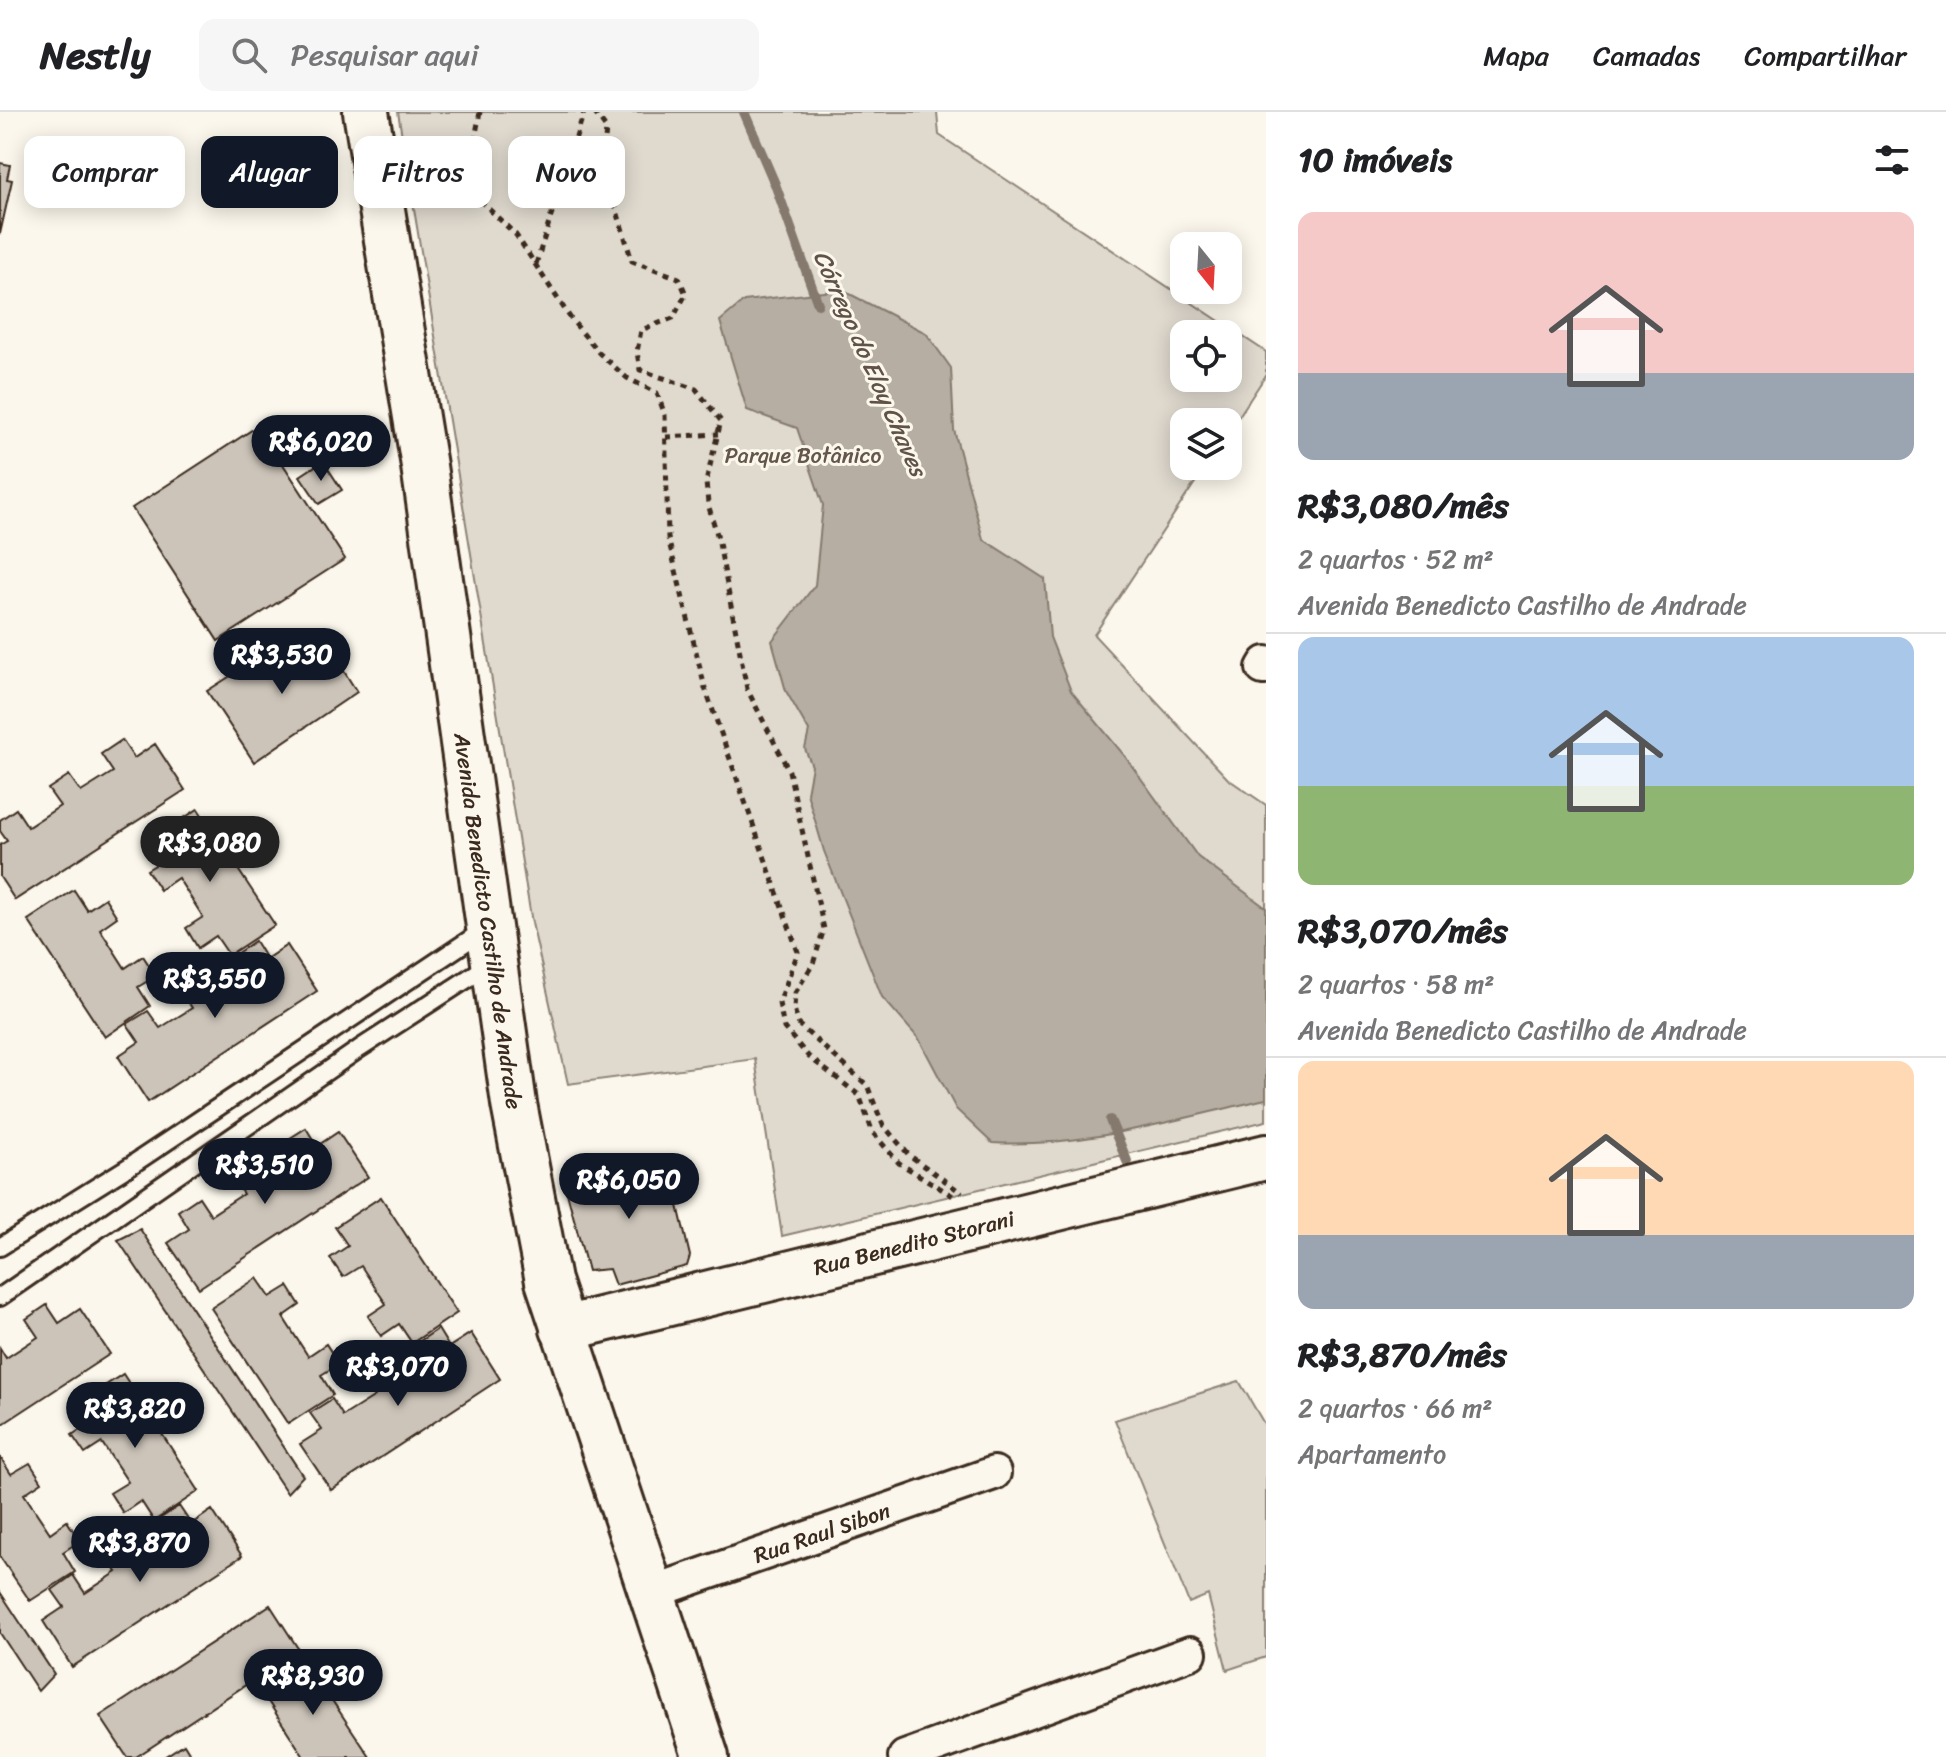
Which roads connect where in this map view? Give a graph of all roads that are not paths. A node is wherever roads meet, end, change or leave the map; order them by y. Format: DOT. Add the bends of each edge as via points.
graph roads {
  1 [pos="366,112"];
  2 [pos="491,945"];
  3 [pos="341,1026"];
  4 [pos="359,1049"];
  5 [pos="1266,1157"];
  6 [pos="0,1247"];
  7 [pos="0,1297"];
  8 [pos="563,1329"];
  9 [pos="994,1473"];
  10 [pos="650,1593"];
  11 [pos="1190,1653"];
  12 [pos="706,1757"];
  13 [pos="905,1757"];
  1 -- 2 [label="main road, Avenida Benedicto Castilho de Andrade" via="424,466"];
  2 -- 3 [label="lane"];
  2 -- 4 [label="lane"];
  2 -- 8 [label="main road, Avenida Benedicto Castilho de Andrade" via="534,1209"];
  3 -- 4 [label="lane"];
  3 -- 6 [label="lane"];
  4 -- 7 [label="lane"];
  5 -- 8 [label="main road, Rua Benedito Storani"];
  8 -- 10 [label="main road, Avenida Benedicto Castilho de Andrade"];
  9 -- 10 [label="street, Rua Raul Sibon"];
  10 -- 12 [label="main road, Avenida Benedicto Castilho de Andrade"];
  11 -- 13 [label="street"];
}
